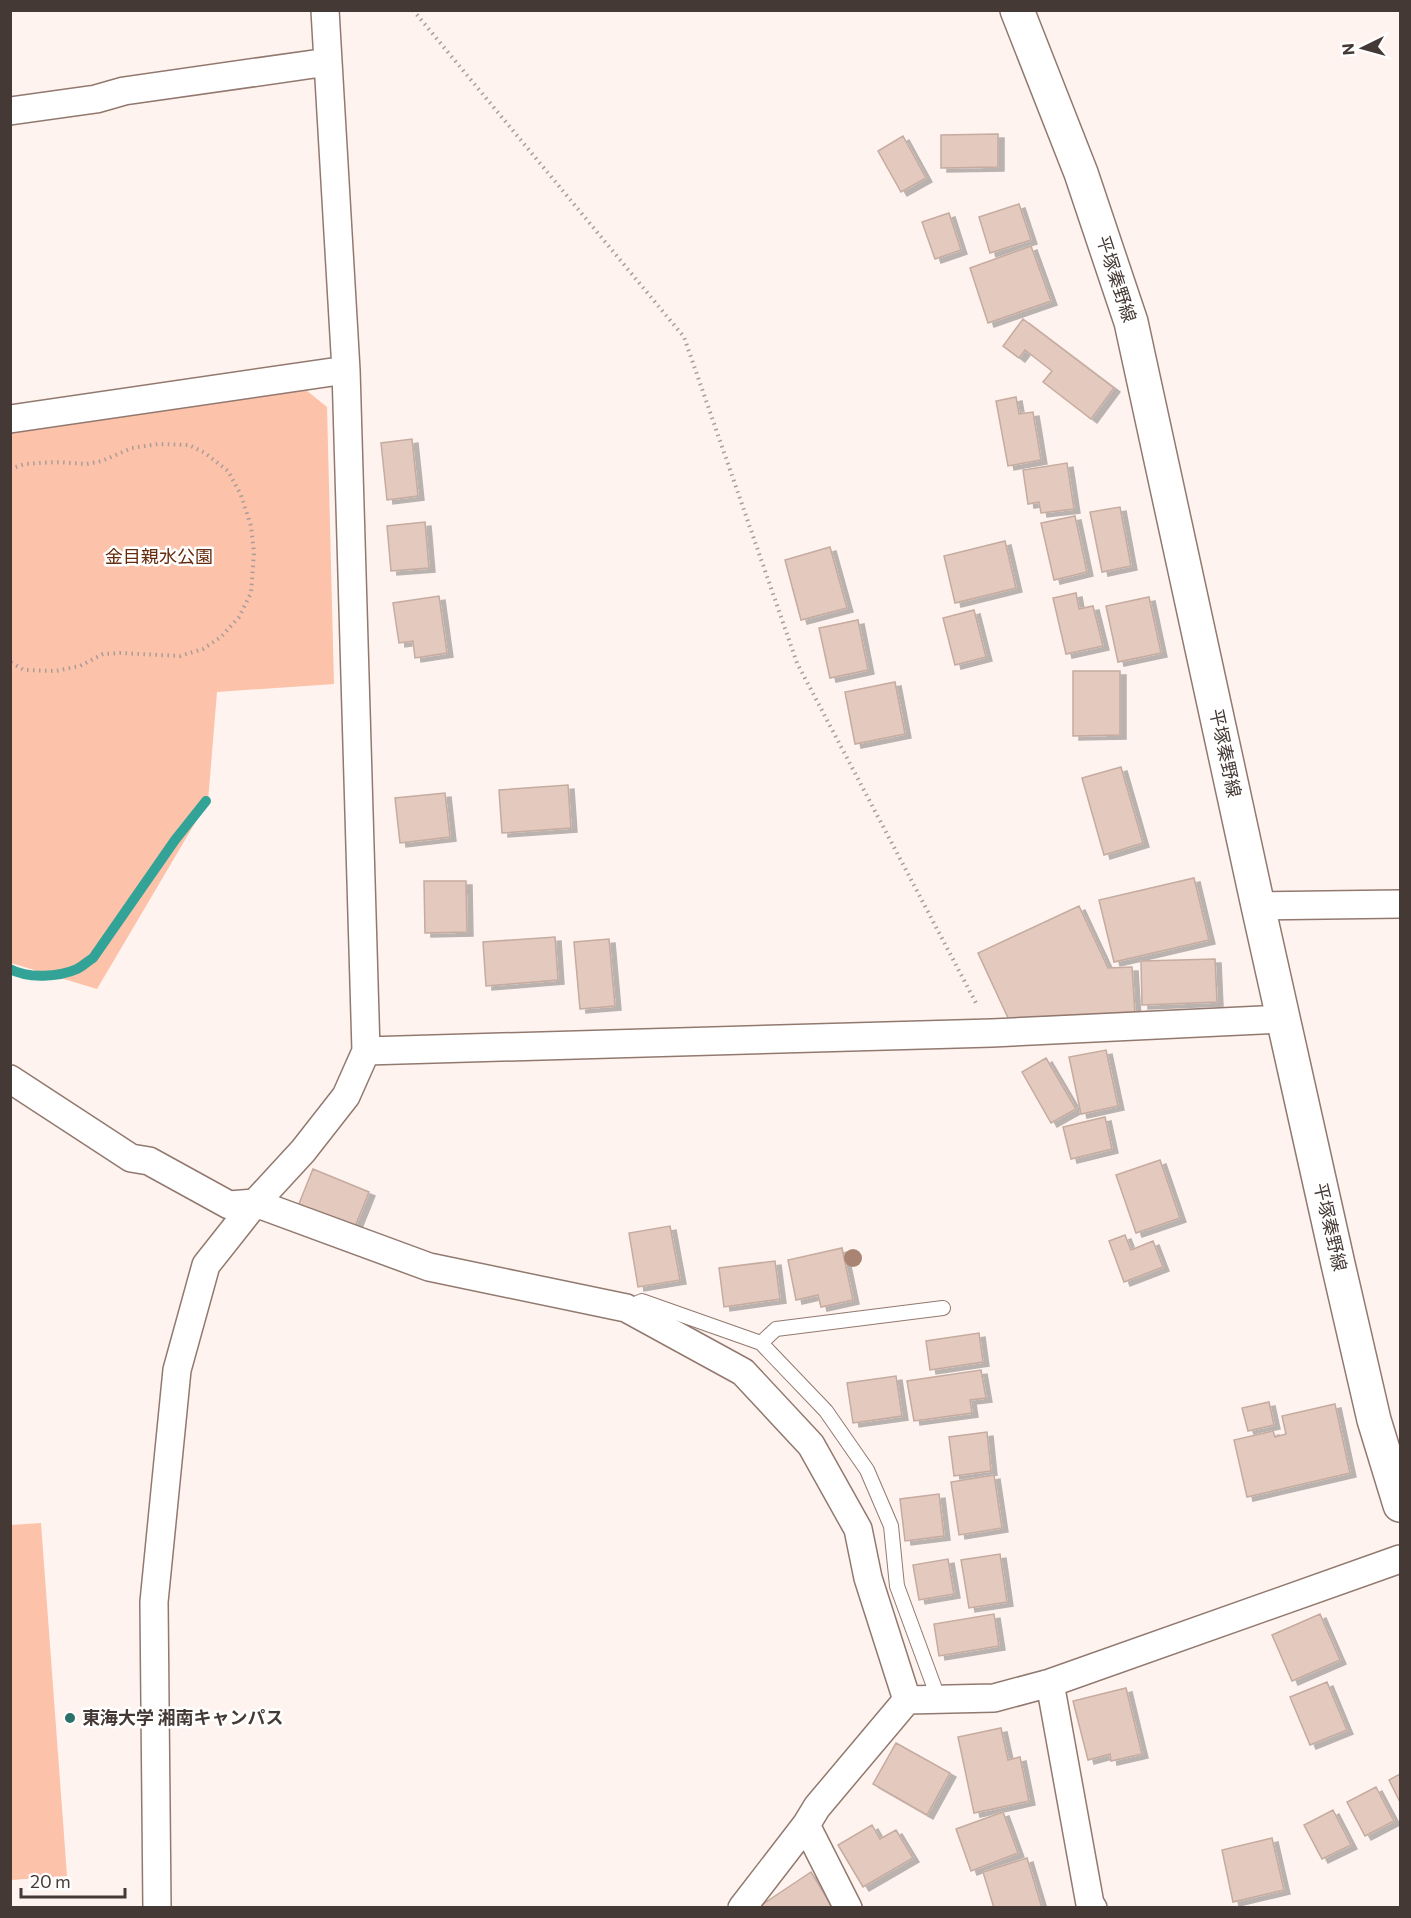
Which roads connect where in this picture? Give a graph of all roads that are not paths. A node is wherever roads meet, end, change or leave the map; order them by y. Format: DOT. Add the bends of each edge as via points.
graph roads {
  1 [pos="325,10"];
  2 [pos="1017,10"];
  3 [pos="328,62"];
  4 [pos="10,111"];
  5 [pos="346,370"];
  6 [pos="10,418"];
  7 [pos="1401,904"];
  8 [pos="1257,906"];
  9 [pos="1284,1019"];
  10 [pos="366,1051"];
  11 [pos="10,1079"];
  12 [pos="255,1203"];
  13 [pos="626,1308"];
  14 [pos="943,1308"];
  15 [pos="761,1343"];
  16 [pos="1401,1505"];
  17 [pos="1401,1559"];
  18 [pos="1050,1683"];
  19 [pos="907,1700"];
  20 [pos="939,1700"];
  21 [pos="806,1825"];
  22 [pos="157,1908"];
  23 [pos="742,1908"];
  24 [pos="848,1908"];
  25 [pos="1093,1908"];
  1 -- 3 [label="street"];
  2 -- 8 [label="main road, 平塚秦野線" via="1082,173 1131,322"];
  3 -- 4 [label="street"];
  3 -- 5 [label="street"];
  5 -- 6 [label="street"];
  5 -- 10 [label="street"];
  7 -- 8 [label="street"];
  8 -- 9 [label="main road, 平塚秦野線"];
  9 -- 10 [label="street" via="992,1033"];
  9 -- 16 [label="main road, 平塚秦野線" via="1371,1409"];
  10 -- 12 [label="street" via="346,1096 303,1152"];
  11 -- 12 [label="street" via="131,1158 149,1161 229,1205"];
  12 -- 13 [label="street" via="429,1267"];
  12 -- 22 [label="street" via="206,1265 177,1370 154,1602"];
  13 -- 15 [label="lane" via="642,1301"];
  13 -- 19 [label="street" via="743,1372 811,1445 858,1529 868,1578"];
  14 -- 15 [label="lane" via="776,1329"];
  15 -- 20 [label="lane" via="826,1411 867,1470 891,1526 897,1586"];
  17 -- 18 [label="street"];
  18 -- 20 [label="street" via="994,1698"];
  18 -- 25 [label="street"];
  19 -- 20 [label="street"];
  19 -- 21 [label="street"];
  21 -- 23 [label="street"];
  21 -- 24 [label="street"];
}
